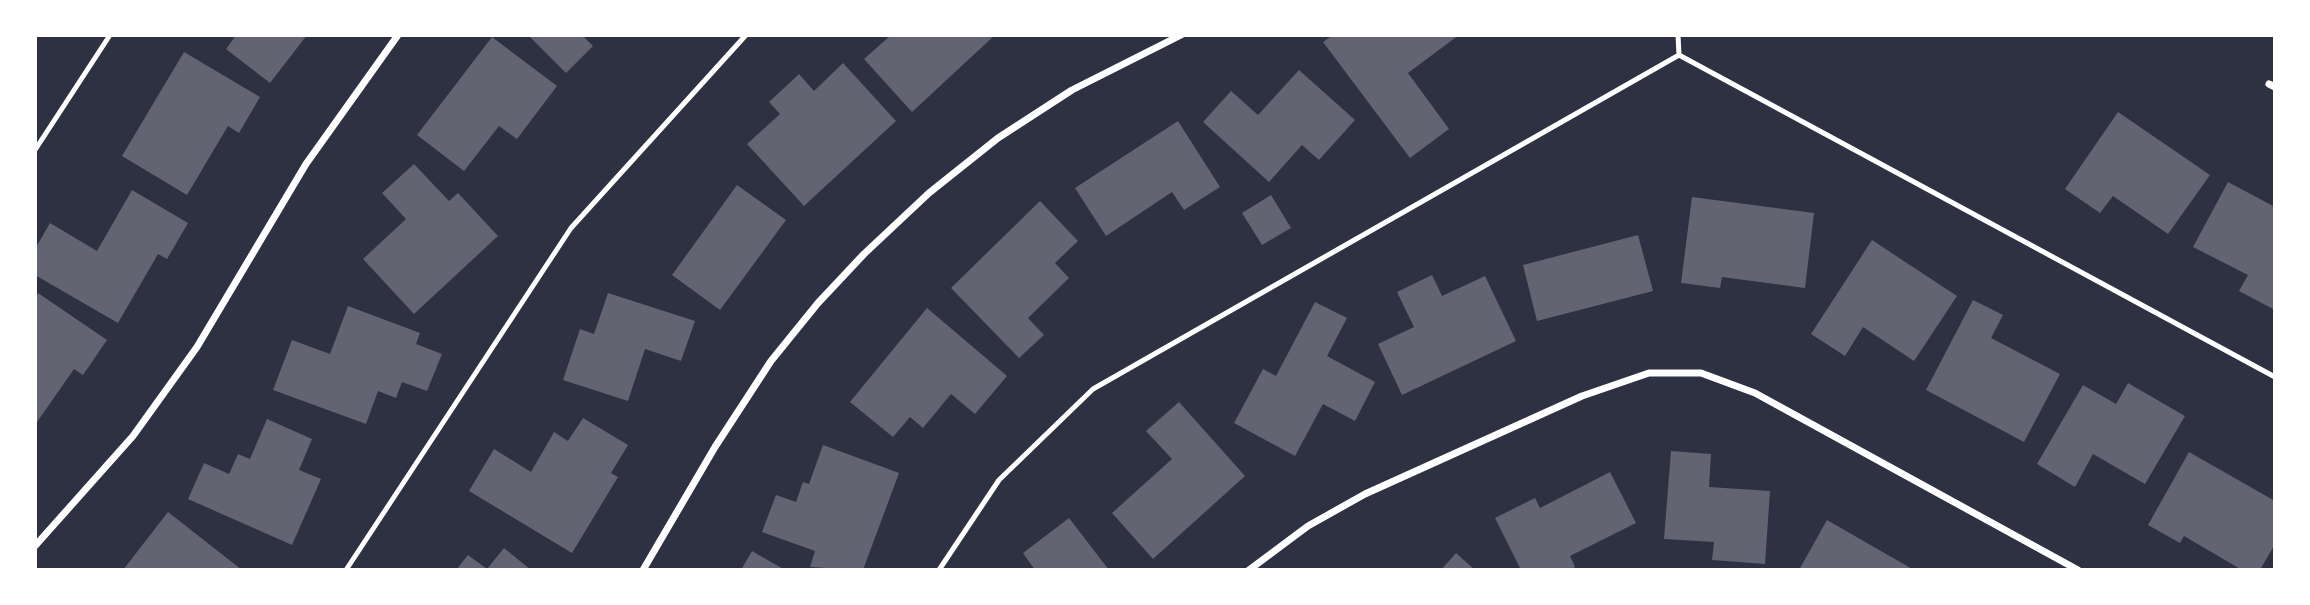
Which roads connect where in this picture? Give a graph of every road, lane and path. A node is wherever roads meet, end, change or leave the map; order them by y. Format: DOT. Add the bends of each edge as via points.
graph roads {
  1 [pos="110,35"];
  2 [pos="398,35"];
  3 [pos="746,35"];
  4 [pos="1181,35"];
  5 [pos="1678,35"];
  6 [pos="1679,55"];
  7 [pos="35,150"];
  8 [pos="2275,377"];
  9 [pos="35,546"];
  10 [pos="346,570"];
  11 [pos="643,570"];
  12 [pos="939,570"];
  13 [pos="1249,570"];
  14 [pos="2078,570"];
  1 -- 7 [label="lane"];
  2 -- 9 [label="street" via="306,164 189,358 132,436"];
  3 -- 10 [label="lane" via="571,228"];
  4 -- 11 [label="street" via="1072,90 998,138 929,193 864,254 771,361"];
  5 -- 6 [label="lane"];
  6 -- 8 [label="lane"];
  6 -- 12 [label="lane" via="1093,389 999,480"];
  13 -- 14 [label="street" via="1308,526 1365,494 1583,396 1649,373 1701,373 1755,393"];
}
